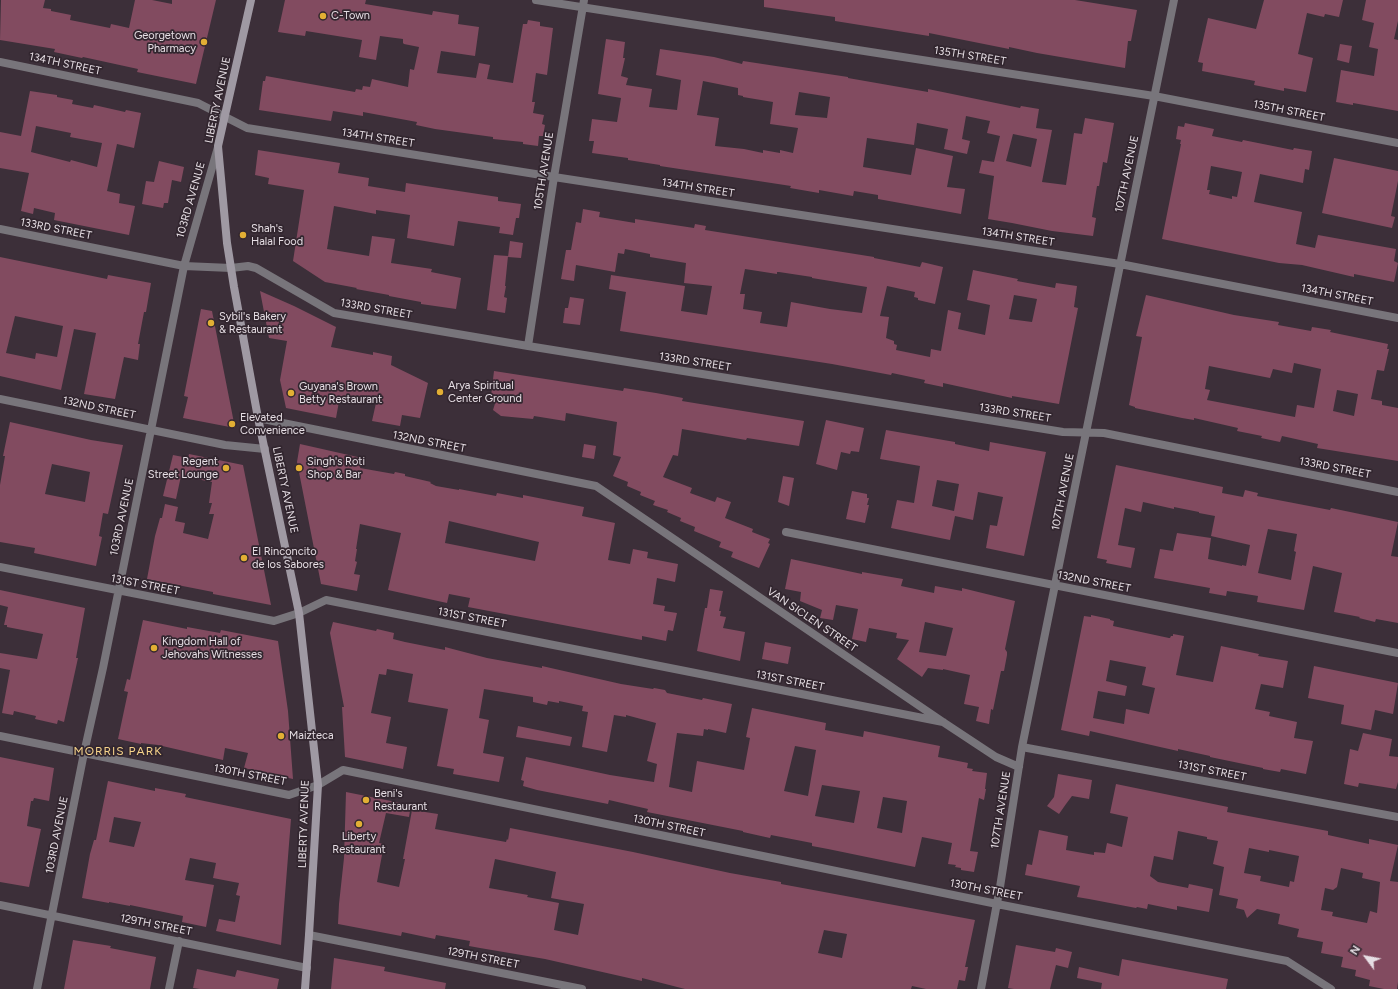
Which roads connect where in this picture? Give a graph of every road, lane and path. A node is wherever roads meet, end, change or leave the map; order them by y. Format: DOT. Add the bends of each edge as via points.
graph roads {
  1 [pos="251,0"];
  2 [pos="536,0"];
  3 [pos="1174,0"];
  4 [pos="583,4"];
  5 [pos="0,62"];
  6 [pos="1154,96"];
  7 [pos="224,116"];
  8 [pos="1398,143"];
  9 [pos="218,146"];
  10 [pos="554,177"];
  11 [pos="0,229"];
  12 [pos="1120,264"];
  13 [pos="184,266"];
  14 [pos="231,268"];
  15 [pos="1398,318"];
  16 [pos="528,346"];
  17 [pos="0,399"];
  18 [pos="258,418"];
  19 [pos="151,430"];
  20 [pos="1086,432"];
  21 [pos="265,449"];
  22 [pos="596,486"];
  23 [pos="1398,492"];
  24 [pos="786,532"];
  25 [pos="0,567"];
  26 [pos="1055,585"];
  27 [pos="118,591"];
  28 [pos="299,613"];
  29 [pos="1398,653"];
  30 [pos="943,722"];
  31 [pos="0,736"];
  32 [pos="1022,747"];
  33 [pos="84,753"];
  34 [pos="1019,767"];
  35 [pos="318,785"];
  36 [pos="1398,818"];
  37 [pos="997,904"];
  38 [pos="0,905"];
  39 [pos="52,916"];
  40 [pos="310,934"];
  41 [pos="179,941"];
  42 [pos="307,968"];
  43 [pos="37,989"];
  44 [pos="169,989"];
  45 [pos="305,989"];
  46 [pos="582,989"];
  47 [pos="981,989"];
  48 [pos="1331,989"];
  1 -- 7 [label="street, LIBERTY AVENUE"];
  2 -- 4 [label="street, 135TH STREET"];
  3 -- 6 [label="street, 107TH AVENUE"];
  4 -- 6 [label="street, 135TH STREET"];
  4 -- 10 [label="street, 105TH AVENUE"];
  5 -- 7 [label="street, 134TH STREET" via="198,103"];
  6 -- 8 [label="street, 135TH STREET"];
  6 -- 12 [label="street, 107TH AVENUE"];
  7 -- 9 [label="street, LIBERTY AVENUE"];
  7 -- 10 [label="street, 134TH STREET" via="247,128"];
  9 -- 13 [label="street, 103RD AVENUE"];
  9 -- 14 [label="street, LIBERTY AVENUE"];
  10 -- 12 [label="street, 134TH STREET"];
  10 -- 16 [label="street, 105TH AVENUE"];
  11 -- 13 [label="street, 133RD STREET"];
  12 -- 15 [label="street, 134TH STREET"];
  12 -- 20 [label="street, 107TH AVENUE"];
  13 -- 14 [label="street, 133RD STREET"];
  13 -- 19 [label="street, 103RD AVENUE"];
  14 -- 16 [label="street, 133RD STREET" via="256,268 334,313"];
  14 -- 18 [label="street, LIBERTY AVENUE"];
  16 -- 20 [label="street, 133RD STREET" via="1063,432"];
  17 -- 19 [label="street, 132ND STREET"];
  18 -- 21 [label="street, LIBERTY AVENUE"];
  18 -- 22 [label="street, 132ND STREET"];
  19 -- 21 [label="street, 132ND STREET"];
  19 -- 27 [label="street, 103RD AVENUE"];
  20 -- 23 [label="street, 133RD STREET" via="1104,433"];
  20 -- 26 [label="street, 107TH AVENUE"];
  21 -- 28 [label="street, LIBERTY AVENUE"];
  22 -- 30 [label="street, VAN SICLEN STREET"];
  24 -- 26 [label="street, 132ND STREET"];
  25 -- 27 [label="street, 131ST STREET"];
  26 -- 29 [label="street, 132ND STREET"];
  26 -- 32 [label="street, 107TH AVENUE"];
  27 -- 28 [label="street, 131ST STREET" via="274,621"];
  27 -- 33 [label="street, 103RD AVENUE"];
  28 -- 30 [label="street, 131ST STREET" via="326,600"];
  28 -- 35 [label="street, LIBERTY AVENUE"];
  30 -- 34 [label="street, VAN SICLEN STREET" via="996,757"];
  31 -- 33 [label="street, 130TH STREET"];
  32 -- 34 [label="street, 107TH AVENUE"];
  32 -- 36 [label="street, 131ST STREET"];
  33 -- 35 [label="street, 130TH STREET" via="288,795"];
  33 -- 39 [label="street, 103RD AVENUE"];
  34 -- 37 [label="street, 107TH AVENUE"];
  35 -- 37 [label="street, 130TH STREET" via="343,770"];
  35 -- 40 [label="street, LIBERTY AVENUE"];
  37 -- 47 [label="street, 107TH AVENUE"];
  37 -- 48 [label="street, 130TH STREET" via="1287,961"];
  38 -- 39 [label="street, 129TH STREET"];
  39 -- 41 [label="street, 129TH STREET"];
  39 -- 43 [label="street, 103RD AVENUE"];
  40 -- 42 [label="street, LIBERTY AVENUE"];
  40 -- 46 [label="street, 129TH STREET"];
  41 -- 42 [label="street, 129TH STREET"];
  41 -- 44 [label="street"];
  42 -- 45 [label="street, LIBERTY AVENUE"];
}
